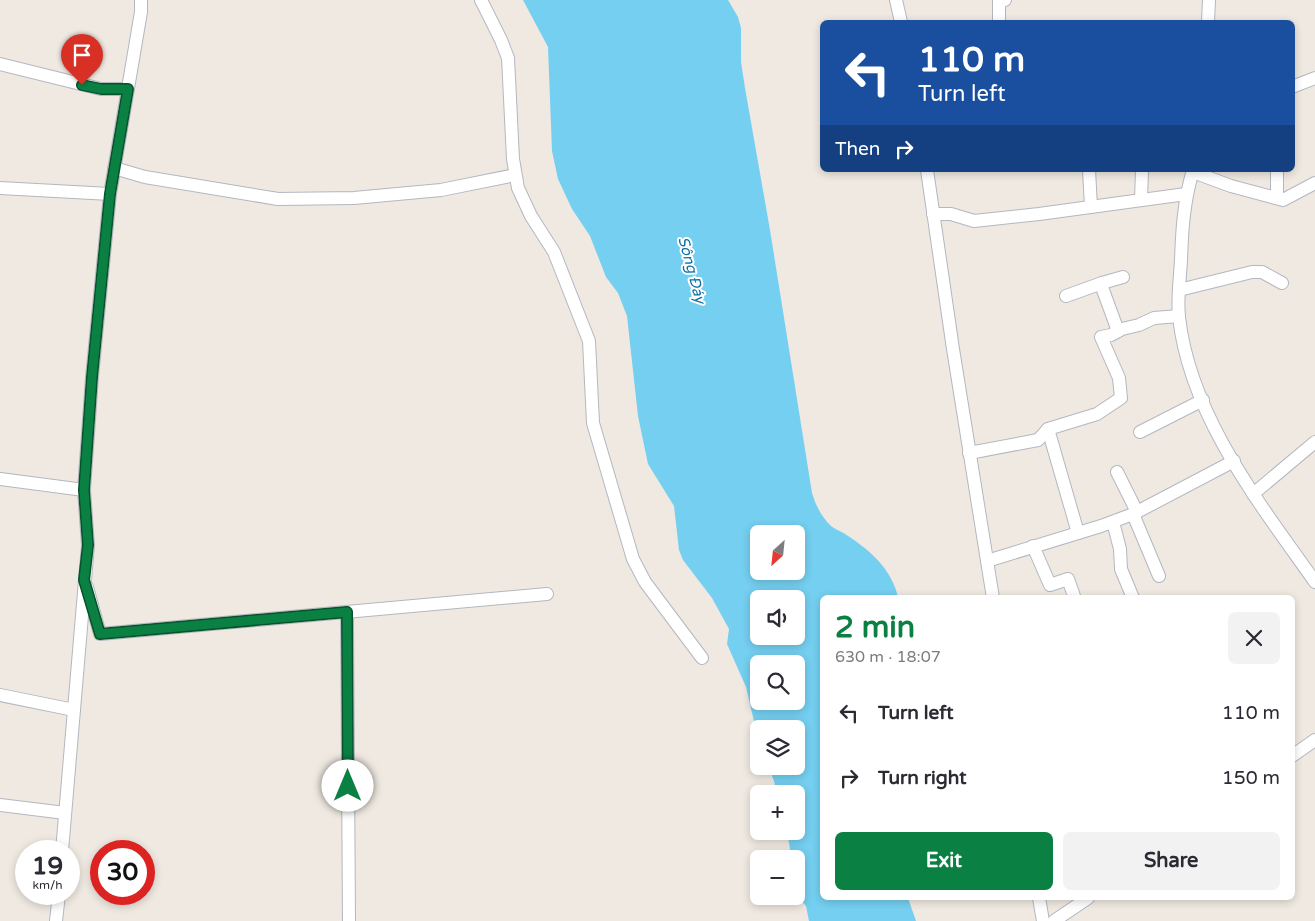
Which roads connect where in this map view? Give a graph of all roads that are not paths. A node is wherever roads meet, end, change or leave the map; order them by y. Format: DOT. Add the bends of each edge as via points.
graph roads {
  1 [pos="141,0"];
  2 [pos="481,0"];
  3 [pos="896,0"];
  4 [pos="1005,0"];
  5 [pos="1209,0"];
  6 [pos="901,20"];
  7 [pos="998,20"];
  8 [pos="1208,20"];
  9 [pos="0,64"];
  10 [pos="1315,78"];
  11 [pos="1295,86"];
  12 [pos="128,89"];
  13 [pos="114,168"];
  14 [pos="927,172"];
  15 [pos="1089,172"];
  16 [pos="1142,172"];
  17 [pos="1193,172"];
  18 [pos="1196,172"];
  19 [pos="1277,172"];
  20 [pos="514,175"];
  21 [pos="1315,183"];
  22 [pos="0,188"];
  23 [pos="110,194"];
  24 [pos="1186,194"];
  25 [pos="1277,198"];
  26 [pos="1142,200"];
  27 [pos="1091,207"];
  28 [pos="933,214"];
  29 [pos="1123,277"];
  30 [pos="1102,283"];
  31 [pos="1282,283"];
  32 [pos="1179,290"];
  33 [pos="1066,296"];
  34 [pos="1179,316"];
  35 [pos="1118,331"];
  36 [pos="1203,400"];
  37 [pos="1048,429"];
  38 [pos="1140,432"];
  39 [pos="1315,442"];
  40 [pos="970,453"];
  41 [pos="1234,461"];
  42 [pos="1117,472"];
  43 [pos="0,479"];
  44 [pos="84,490"];
  45 [pos="1253,494"];
  46 [pos="1135,513"];
  47 [pos="1113,522"];
  48 [pos="1078,533"];
  49 [pos="1033,546"];
  50 [pos="987,561"];
  51 [pos="1159,576"];
  52 [pos="84,580"];
  53 [pos="1315,582"];
  54 [pos="547,594"];
  55 [pos="993,595"];
  56 [pos="1074,595"];
  57 [pos="1132,595"];
  58 [pos="347,612"];
  59 [pos="702,658"];
  60 [pos="0,695"];
  61 [pos="74,710"];
  62 [pos="1315,740"];
  63 [pos="1295,754"];
  64 [pos="0,806"];
  65 [pos="65,812"];
  66 [pos="63,840"];
  67 [pos="1039,900"];
  68 [pos="1085,900"];
  69 [pos="58,905"];
  70 [pos="56,921"];
  71 [pos="349,921"];
  72 [pos="1043,921"];
  73 [pos="1054,921"];
  1 -- 12 [label="street"];
  2 -- 20 [label="street" via="508,58"];
  3 -- 6 [label="street"];
  4 -- 7 [label="street" via="999,1"];
  5 -- 8 [label="street"];
  9 -- 12 [label="street" via="101,89"];
  10 -- 11 [label="street"];
  12 -- 13 [label="street"];
  13 -- 20 [label="street" via="278,199 354,198 441,190"];
  13 -- 23 [label="street"];
  14 -- 28 [label="street"];
  15 -- 27 [label="street"];
  16 -- 26 [label="street"];
  17 -- 24 [label="street"];
  18 -- 25 [label="street" via="1231,186"];
  19 -- 25 [label="street"];
  20 -- 59 [label="street" via="523,200 554,252 588,341 593,423 633,558 645,582"];
  21 -- 25 [label="street" via="1283,200"];
  22 -- 23 [label="street"];
  23 -- 44 [label="street"];
  24 -- 26 [label="street"];
  24 -- 32 [label="street"];
  26 -- 27 [label="street"];
  27 -- 28 [label="street" via="974,220 951,214"];
  28 -- 40 [label="street"];
  29 -- 30 [label="street"];
  30 -- 33 [label="street"];
  30 -- 35 [label="street"];
  31 -- 32 [label="street" via="1262,272 1252,272"];
  32 -- 34 [label="street"];
  34 -- 35 [label="street" via="1154,318"];
  34 -- 36 [label="street" via="1192,376"];
  35 -- 37 [label="street" via="1101,337 1119,378 1121,398 1097,414"];
  36 -- 38 [label="street"];
  36 -- 41 [label="street" via="1223,446"];
  37 -- 40 [label="street" via="1038,440"];
  37 -- 48 [label="street"];
  39 -- 45 [label="street"];
  40 -- 50 [label="street"];
  41 -- 45 [label="street"];
  41 -- 46 [label="street"];
  42 -- 46 [label="street"];
  43 -- 44 [label="street"];
  44 -- 52 [label="street" via="88,545"];
  45 -- 53 [label="street"];
  46 -- 47 [label="street"];
  46 -- 51 [label="street"];
  47 -- 48 [label="street"];
  47 -- 57 [label="street" via="1121,569"];
  48 -- 49 [label="street"];
  49 -- 50 [label="street"];
  49 -- 56 [label="street" via="1050,585 1068,579"];
  50 -- 55 [label="street"];
  52 -- 58 [label="street" via="100,634"];
  52 -- 61 [label="street"];
  54 -- 58 [label="street"];
  58 -- 71 [label="street"];
  60 -- 61 [label="street"];
  61 -- 65 [label="street"];
  62 -- 63 [label="street"];
  64 -- 65 [label="street"];
  65 -- 66 [label="street"];
  67 -- 72 [label="street"];
  68 -- 73 [label="street"];
  69 -- 70 [label="street"];
}
